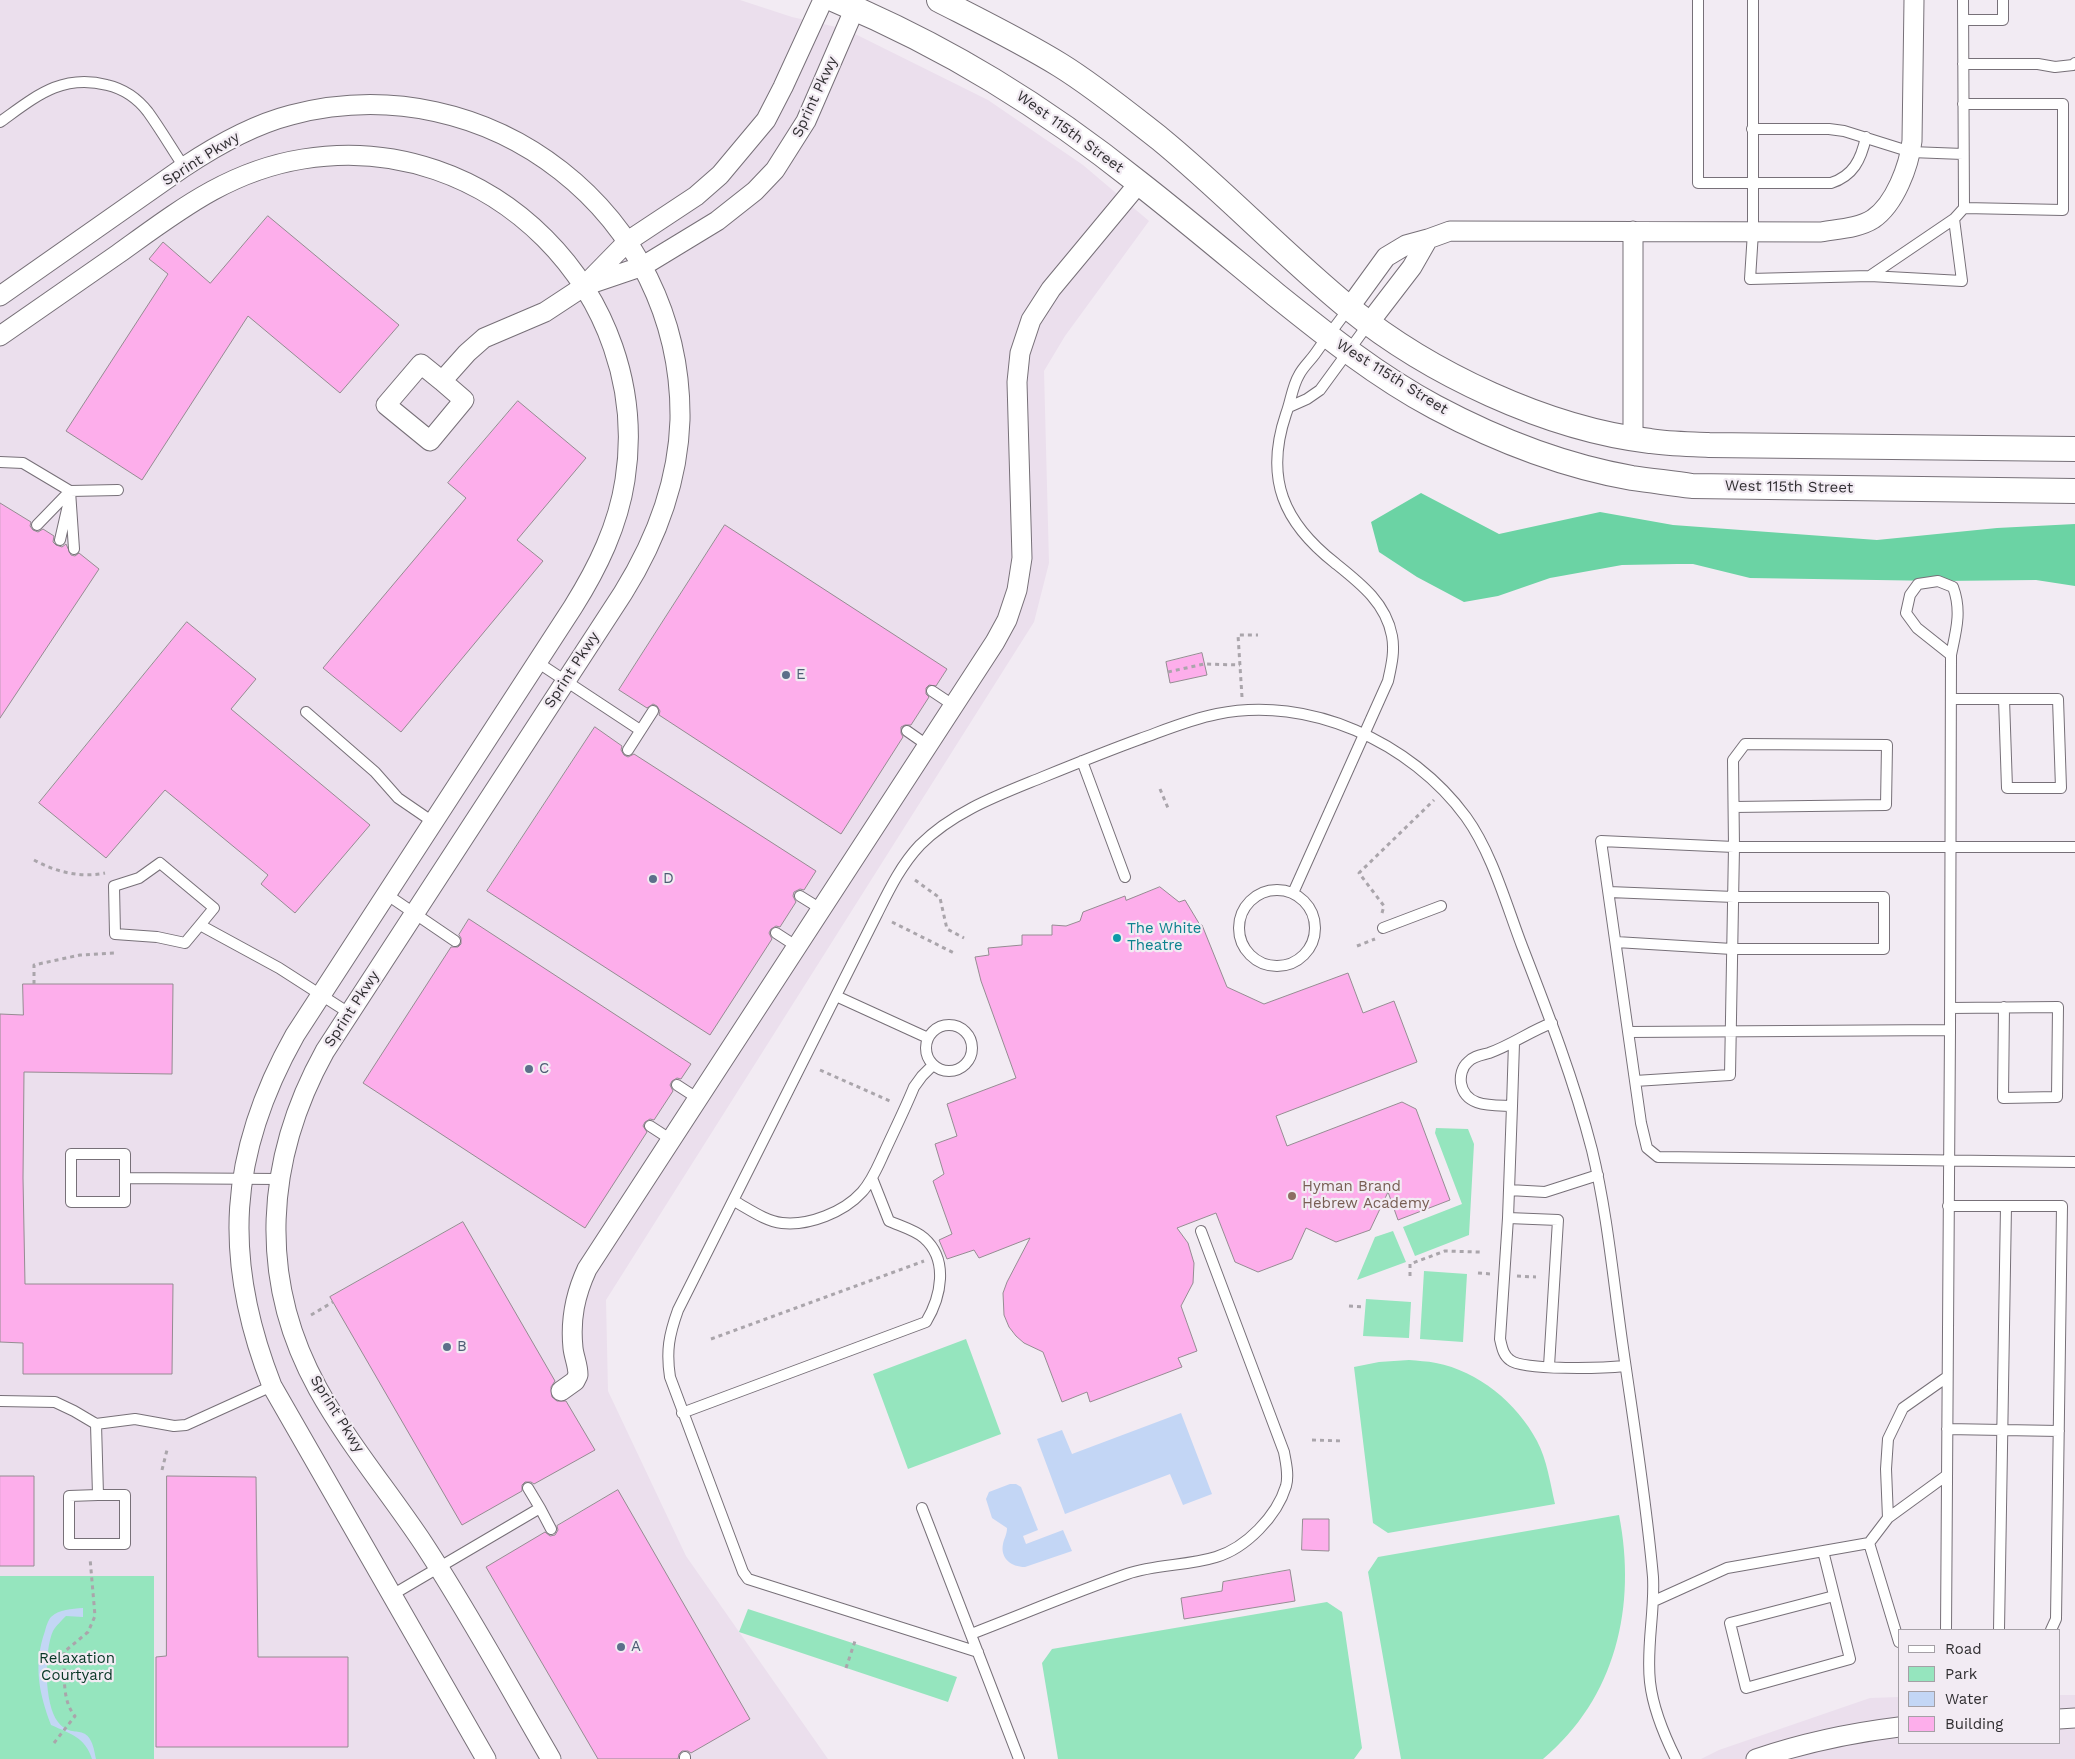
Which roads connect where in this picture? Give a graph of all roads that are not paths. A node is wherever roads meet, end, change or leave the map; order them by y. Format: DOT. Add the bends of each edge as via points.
graph roads {
  1 [pos="823,0"];
  2 [pos="939,0"];
  3 [pos="1698,0"];
  4 [pos="1753,0"];
  5 [pos="1914,0"];
  6 [pos="1964,0"];
  7 [pos="2003,0"];
  8 [pos="848,3"];
  9 [pos="1964,20"];
  10 [pos="2075,63"];
  11 [pos="1963,64"];
  12 [pos="1962,104"];
  13 [pos="0,122"];
  14 [pos="1752,128"];
  15 [pos="1866,138"];
  16 [pos="1911,152"];
  17 [pos="1963,154"];
  18 [pos="184,167"];
  19 [pos="1139,183"];
  20 [pos="1752,184"];
  21 [pos="1964,208"];
  22 [pos="1954,219"];
  23 [pos="1632,231"];
  24 [pos="1753,232"];
  25 [pos="1428,238"];
  26 [pos="628,241"];
  27 [pos="643,266"];
  28 [pos="1870,276"];
  29 [pos="584,287"];
  30 [pos="0,296"];
  31 [pos="1349,308"];
  32 [pos="1369,323"];
  33 [pos="0,336"];
  34 [pos="1328,337"];
  35 [pos="1348,352"];
  36 [pos="442,381"];
  37 [pos="1289,406"];
  38 [pos="1633,438"];
  39 [pos="2075,449"];
  40 [pos="0,462"];
  41 [pos="118,490"];
  42 [pos="70,491"];
  43 [pos="2075,491"];
  44 [pos="38,526"];
  45 [pos="60,540"];
  46 [pos="74,549"];
  47 [pos="1951,655"];
  48 [pos="537,662"];
  49 [pos="565,681"];
  50 [pos="932,691"];
  51 [pos="1951,699"];
  52 [pos="2004,699"];
  53 [pos="953,705"];
  54 [pos="653,711"];
  55 [pos="306,712"];
  56 [pos="640,730"];
  57 [pos="907,732"];
  58 [pos="1364,734"];
  59 [pos="927,745"];
  60 [pos="628,750"];
  61 [pos="1082,761"];
  62 [pos="1734,807"];
  63 [pos="433,822"];
  64 [pos="1734,847"];
  65 [pos="2075,847"];
  66 [pos="1951,848"];
  67 [pos="1125,878"];
  68 [pos="1609,892"];
  69 [pos="1293,893"];
  70 [pos="386,894"];
  71 [pos="800,896"];
  72 [pos="1734,897"];
  73 [pos="1440,906"];
  74 [pos="821,909"];
  75 [pos="414,913"];
  76 [pos="200,925"];
  77 [pos="1380,927"];
  78 [pos="776,933"];
  79 [pos="455,941"];
  80 [pos="1616,942"];
  81 [pos="796,946"];
  82 [pos="1732,949"];
  83 [pos="320,994"];
  84 [pos="836,996"];
  85 [pos="2004,1007"];
  86 [pos="1950,1008"];
  87 [pos="349,1013"];
  88 [pos="1552,1023"];
  89 [pos="1950,1030"];
  90 [pos="1628,1032"];
  91 [pos="1730,1032"];
  92 [pos="928,1038"];
  93 [pos="1514,1043"];
  94 [pos="933,1065"];
  95 [pos="1635,1080"];
  96 [pos="677,1085"];
  97 [pos="697,1098"];
  98 [pos="1512,1106"];
  99 [pos="650,1126"];
  100 [pos="670,1139"];
  101 [pos="1948,1160"];
  102 [pos="2075,1162"];
  103 [pos="1598,1175"];
  104 [pos="125,1178"];
  105 [pos="872,1178"];
  106 [pos="242,1179"];
  107 [pos="279,1179"];
  108 [pos="1509,1190"];
  109 [pos="734,1201"];
  110 [pos="1948,1206"];
  111 [pos="2006,1206"];
  112 [pos="1508,1218"];
  113 [pos="1201,1231"];
  114 [pos="1549,1366"];
  115 [pos="1625,1366"];
  116 [pos="1947,1377"];
  117 [pos="272,1386"];
  118 [pos="561,1391"];
  119 [pos="0,1401"];
  120 [pos="682,1413"];
  121 [pos="96,1424"];
  122 [pos="1947,1429"];
  123 [pos="2002,1430"];
  124 [pos="2059,1431"];
  125 [pos="1947,1475"];
  126 [pos="528,1488"];
  127 [pos="98,1495"];
  128 [pos="540,1508"];
  129 [pos="922,1508"];
  130 [pos="1888,1518"];
  131 [pos="551,1529"];
  132 [pos="1869,1542"];
  133 [pos="1823,1551"];
  134 [pos="438,1568"];
  135 [pos="392,1595"];
  136 [pos="1834,1596"];
  137 [pos="1654,1601"];
  138 [pos="1946,1629"];
  139 [pos="1999,1629"];
  140 [pos="2051,1629"];
  141 [pos="971,1634"];
  142 [pos="1898,1639"];
  143 [pos="978,1652"];
  144 [pos="2075,1718"];
  145 [pos="2060,1719"];
  146 [pos="1898,1727"];
  147 [pos="486,1759"];
  148 [pos="551,1759"];
  149 [pos="1019,1759"];
  150 [pos="1676,1759"];
  151 [pos="1756,1759"];
  1 -- 26 [label="street" via="784,87 766,120 742,151 696,196"];
  2 -- 31 [label="street" via="1061,65 1110,100 1160,139"];
  3 -- 20 [label="lane" via="1698,183"];
  4 -- 14 [label="lane"];
  5 -- 16 [label="street"];
  6 -- 9 [label="lane"];
  7 -- 9 [label="lane" via="2003,20"];
  8 -- 19 [label="street, West 115th Street" via="948,53 1014,92 1077,134"];
  8 -- 27 [label="street, Sprint Pkwy" via="806,121 775,170 755,191 717,221"];
  9 -- 11 [label="lane"];
  10 -- 11 [label="lane" via="2056,67"];
  11 -- 12 [label="lane"];
  12 -- 17 [label="lane"];
  12 -- 21 [label="lane" via="2063,104 2063,210"];
  13 -- 18 [label="lane" via="39,94 55,87 73,82 115,87 134,97 148,112"];
  14 -- 15 [label="lane" via="1829,129"];
  14 -- 20 [label="lane"];
  15 -- 16 [label="lane"];
  15 -- 20 [label="lane" via="1855,166 1844,179 1830,183"];
  16 -- 17 [label="lane"];
  16 -- 24 [label="street" via="1890,200 1873,218 1851,227 1821,232"];
  17 -- 21 [label="lane"];
  18 -- 26 [label="street, Sprint Pkwy" via="238,135 290,115 317,109 374,105 428,110 503,134 547,160 589,194"];
  18 -- 30 [label="street, Sprint Pkwy"];
  19 -- 34 [label="street, West 115th Street"];
  19 -- 53 [label="street" via="1051,289 1030,320 1020,353 1017,382 1022,558 1017,590 995,642"];
  20 -- 24 [label="lane"];
  21 -- 22 [label="lane"];
  22 -- 28 [label="lane"];
  22 -- 28 [label="lane" via="1962,281"];
  23 -- 24 [label="street"];
  23 -- 25 [label="street" via="1450,231"];
  23 -- 38 [label="street"];
  24 -- 28 [label="lane" via="1750,279"];
  25 -- 31 [label="street" via="1406,245 1386,257"];
  25 -- 32 [label="street" via="1412,267"];
  26 -- 27 [label="street, Sprint Pkwy"];
  26 -- 29 [label="street"];
  27 -- 29 [label="street, Sprint Pkwy"];
  27 -- 49 [label="street, Sprint Pkwy" via="663,313 675,362 680,420 672,480 661,519 640,565"];
  29 -- 33 [label="street" via="567,261 527,221 478,188 420,165 335,156 273,166 221,185"];
  29 -- 36 [label="street" via="545,312 484,338"];
  29 -- 48 [label="street" via="605,325 621,372 627,424 625,479 602,556"];
  31 -- 32 [label="street"];
  31 -- 34 [label="lane"];
  32 -- 35 [label="lane"];
  32 -- 38 [label="street" via="1442,369 1486,392 1572,424"];
  34 -- 35 [label="street, West 115th Street"];
  34 -- 37 [label="lane" via="1300,374"];
  35 -- 37 [label="lane" via="1320,390"];
  35 -- 43 [label="street, West 115th Street" via="1434,406 1503,438 1574,464 1631,477 1692,486"];
  37 -- 58 [label="lane" via="1281,428 1277,455 1277,480 1284,502 1311,543 1373,595 1392,636 1393,659 1388,681"];
  38 -- 39 [label="street" via="1709,446"];
  40 -- 42 [label="lane" via="23,463"];
  41 -- 42 [label="lane"];
  42 -- 44 [label="lane"];
  42 -- 45 [label="lane"];
  42 -- 46 [label="lane"];
  47 -- 47 [label="lane" via="1918,628 1906,613 1910,595 1918,584 1938,581 1953,587 1958,601 1959,622"];
  47 -- 51 [label="lane"];
  48 -- 49 [label="lane"];
  48 -- 63 [label="street"];
  49 -- 56 [label="lane"];
  49 -- 75 [label="street, Sprint Pkwy"];
  50 -- 53 [label="lane"];
  51 -- 52 [label="lane"];
  51 -- 66 [label="lane"];
  52 -- 52 [label="lane" via="2058,699 2061,788 2007,788"];
  53 -- 59 [label="street"];
  54 -- 56 [label="lane"];
  55 -- 63 [label="lane" via="375,772 398,798"];
  56 -- 60 [label="lane"];
  57 -- 59 [label="lane"];
  58 -- 61 [label="lane" via="1303,714 1263,710 1229,712 1198,718"];
  58 -- 69 [label="lane"];
  58 -- 88 [label="lane" via="1383,743 1418,768 1465,816 1489,861"];
  59 -- 74 [label="street"];
  61 -- 67 [label="lane"];
  61 -- 84 [label="lane" via="966,810 941,826 920,846 896,877"];
  62 -- 62 [label="lane" via="1733,760 1745,744 1887,745 1886,805"];
  62 -- 64 [label="lane"];
  63 -- 70 [label="street"];
  64 -- 66 [label="lane"];
  64 -- 68 [label="lane" via="1601,842"];
  64 -- 72 [label="lane"];
  65 -- 66 [label="lane"];
  66 -- 86 [label="lane"];
  68 -- 72 [label="lane"];
  68 -- 80 [label="lane"];
  69 -- 69 [label="lane" via="1267,891 1245,906 1238,932 1250,956 1261,963 1272,967 1290,964 1306,955 1312,945 1316,933 1311,910"];
  70 -- 75 [label="lane"];
  70 -- 83 [label="street"];
  71 -- 74 [label="lane"];
  72 -- 82 [label="lane"];
  72 -- 82 [label="lane" via="1884,897 1884,949"];
  73 -- 77 [label="lane"];
  74 -- 81 [label="street"];
  75 -- 79 [label="lane"];
  75 -- 87 [label="street, Sprint Pkwy"];
  76 -- 76 [label="lane" via="214,908 160,863 139,878 114,886 115,934 185,942"];
  76 -- 83 [label="lane"];
  78 -- 81 [label="lane"];
  80 -- 82 [label="lane"];
  80 -- 90 [label="lane"];
  81 -- 97 [label="street"];
  82 -- 91 [label="lane"];
  83 -- 87 [label="lane"];
  83 -- 106 [label="street" via="268,1086 251,1135"];
  84 -- 92 [label="lane"];
  84 -- 109 [label="lane"];
  85 -- 85 [label="lane" via="2058,1007 2058,1097 2003,1098"];
  85 -- 86 [label="lane"];
  86 -- 89 [label="lane"];
  87 -- 107 [label="street, Sprint Pkwy" via="325,1051 300,1102 289,1132"];
  88 -- 93 [label="lane"];
  88 -- 103 [label="lane" via="1576,1092"];
  89 -- 91 [label="lane"];
  89 -- 101 [label="lane"];
  90 -- 91 [label="lane"];
  90 -- 95 [label="lane"];
  91 -- 95 [label="lane" via="1730,1075"];
  92 -- 94 [label="lane" via="926,1048"];
  92 -- 94 [label="lane" via="936,1029 951,1024 965,1030 973,1044 970,1059 959,1069 944,1071"];
  93 -- 98 [label="lane"];
  93 -- 98 [label="lane" via="1474,1057 1467,1062 1460,1078 1464,1093 1476,1102"];
  94 -- 105 [label="lane" via="914,1087"];
  95 -- 101 [label="lane" via="1647,1148 1658,1157"];
  96 -- 97 [label="lane"];
  97 -- 100 [label="street"];
  98 -- 108 [label="lane"];
  99 -- 100 [label="lane"];
  100 -- 118 [label="street" via="579,1286 572,1326 578,1374 575,1381"];
  101 -- 102 [label="lane"];
  101 -- 110 [label="lane"];
  103 -- 108 [label="lane" via="1545,1192"];
  103 -- 115 [label="lane"];
  104 -- 104 [label="lane" via="125,1154 71,1154 71,1202 125,1202"];
  104 -- 106 [label="lane"];
  105 -- 109 [label="lane" via="850,1203 818,1219 800,1222 782,1223 764,1218"];
  105 -- 120 [label="lane" via="889,1222 924,1238 936,1257 940,1286 936,1306 926,1322"];
  106 -- 107 [label="lane"];
  106 -- 117 [label="street" via="238,1227 242,1280 252,1329"];
  107 -- 134 [label="street, Sprint Pkwy" via="276,1226 281,1283 287,1313 303,1358 329,1406"];
  108 -- 112 [label="lane"];
  109 -- 120 [label="lane" via="678,1310 669,1335 667,1358 670,1377"];
  110 -- 111 [label="lane"];
  110 -- 116 [label="lane"];
  111 -- 123 [label="lane"];
  111 -- 124 [label="lane" via="2062,1206"];
  112 -- 114 [label="lane" via="1502,1350 1510,1360 1519,1364"];
  112 -- 114 [label="lane" via="1558,1220"];
  113 -- 141 [label="lane" via="1284,1452 1286,1485 1280,1501 1259,1529 1218,1557 1144,1568"];
  114 -- 115 [label="lane"];
  115 -- 137 [label="lane" via="1651,1549"];
  116 -- 122 [label="lane"];
  116 -- 130 [label="lane" via="1903,1408 1888,1439"];
  117 -- 121 [label="lane" via="186,1425 135,1420"];
  117 -- 135 [label="street"];
  119 -- 121 [label="lane" via="55,1402"];
  120 -- 143 [label="lane" via="748,1579"];
  121 -- 127 [label="lane"];
  122 -- 123 [label="lane"];
  122 -- 125 [label="lane"];
  123 -- 124 [label="lane"];
  123 -- 139 [label="lane"];
  124 -- 140 [label="lane" via="2056,1619"];
  125 -- 130 [label="lane"];
  125 -- 138 [label="lane"];
  126 -- 128 [label="lane"];
  127 -- 127 [label="lane" via="69,1496 69,1544 125,1544 125,1495"];
  128 -- 131 [label="lane"];
  128 -- 134 [label="lane"];
  129 -- 141 [label="lane"];
  130 -- 132 [label="lane"];
  132 -- 133 [label="lane"];
  132 -- 142 [label="lane"];
  133 -- 136 [label="lane"];
  133 -- 137 [label="lane" via="1727,1568"];
  134 -- 135 [label="lane"];
  134 -- 148 [label="street, Sprint Pkwy"];
  135 -- 147 [label="street"];
  136 -- 136 [label="lane" via="1850,1659 1746,1688 1730,1623"];
  137 -- 150 [label="lane" via="1650,1682 1656,1711"];
  141 -- 143 [label="lane"];
  143 -- 149 [label="lane"];
  144 -- 145 [label="street"];
  146 -- 151 [label="street" via="1854,1732"];
}
